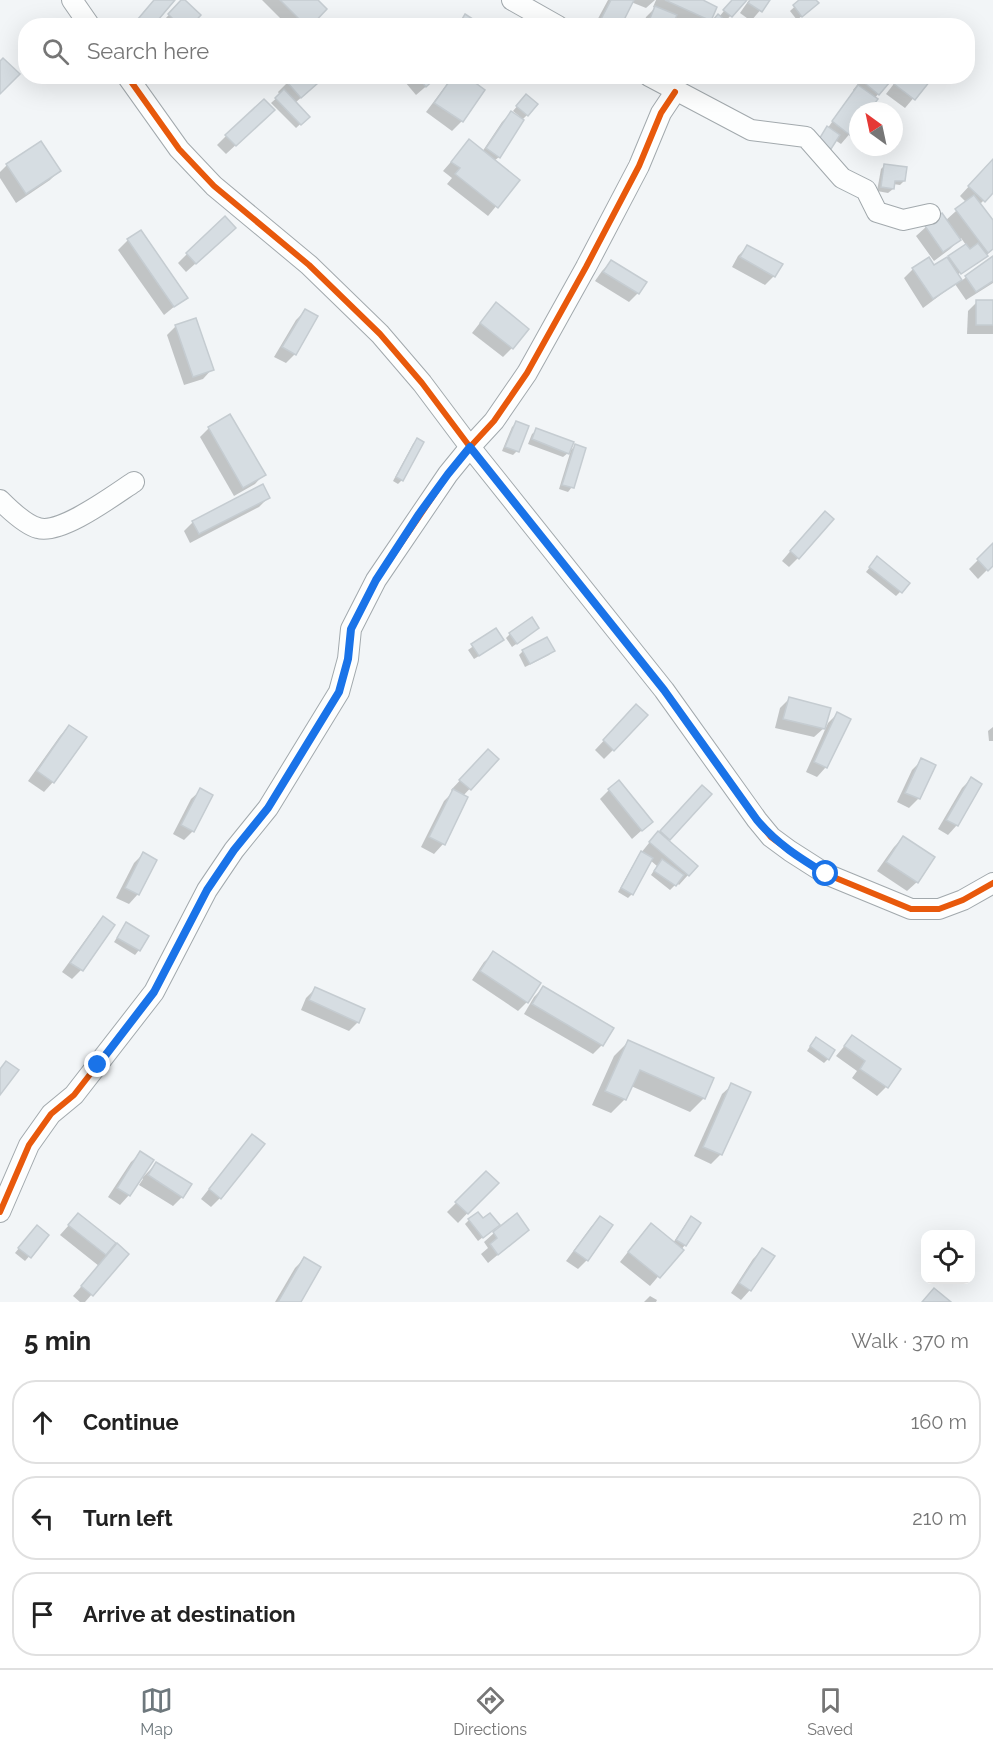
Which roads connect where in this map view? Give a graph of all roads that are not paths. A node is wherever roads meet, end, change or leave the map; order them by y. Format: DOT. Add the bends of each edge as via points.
graph roads {
  1 [pos="72,0"];
  2 [pos="524,3"];
  3 [pos="84,18"];
  4 [pos="546,18"];
  5 [pos="133,84"];
  6 [pos="662,84"];
  7 [pos="675,92"];
  8 [pos="930,214"];
  9 [pos="470,447"];
  10 [pos="134,482"];
  11 [pos="0,500"];
  12 [pos="993,883"];
  13 [pos="0,1212"];
  1 -- 3 [label="street"];
  2 -- 4 [label="street"];
  5 -- 9 [label="street" via="179,149 214,186 309,265 380,334"];
  6 -- 7 [label="street"];
  7 -- 8 [label="street" via="751,130 806,137 842,178 866,190 877,212 903,220"];
  7 -- 9 [label="street" via="661,112 624,196 527,374"];
  9 -- 12 [label="street" via="664,690 771,837 826,874 911,909 939,909"];
  9 -- 13 [label="street" via="376,580 351,629 339,692 268,808 207,890 154,992 74,1095 51,1114 29,1144"];
  10 -- 11 [label="street" via="86,513 45,530 36,528"];
}
